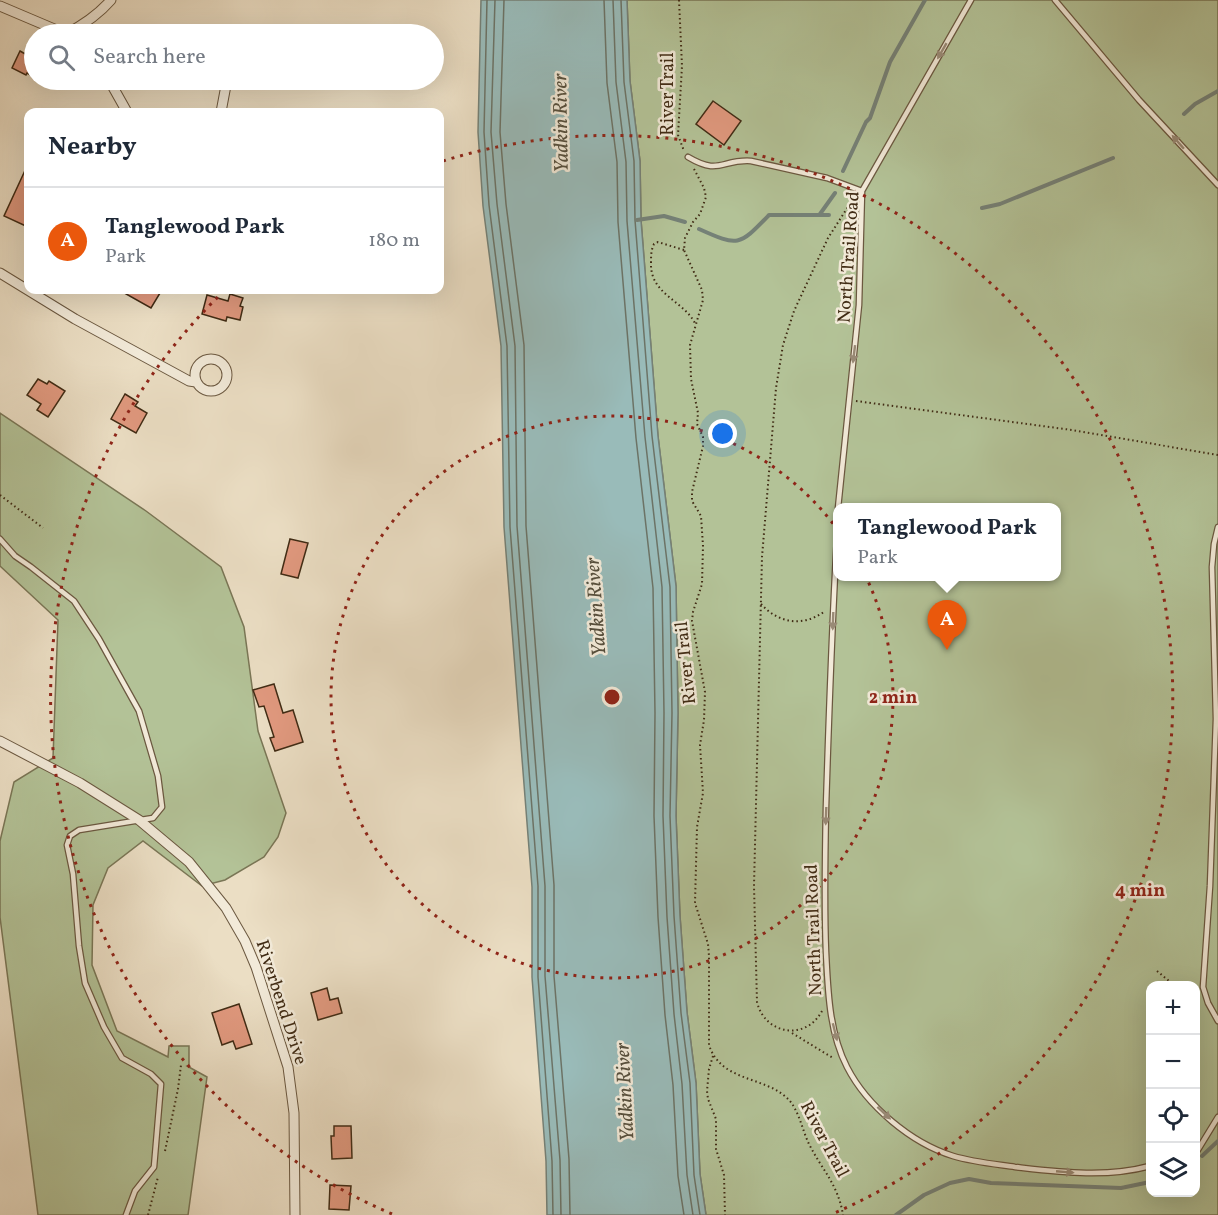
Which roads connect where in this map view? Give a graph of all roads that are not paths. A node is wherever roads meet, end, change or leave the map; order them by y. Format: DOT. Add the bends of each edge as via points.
graph roads {
  1 [pos="111,0"];
  2 [pos="971,0"];
  3 [pos="1055,0"];
  4 [pos="0,6"];
  5 [pos="42,24"];
  6 [pos="82,24"];
  7 [pos="115,90"];
  8 [pos="225,90"];
  9 [pos="125,108"];
  10 [pos="222,108"];
  11 [pos="688,158"];
  12 [pos="1218,185"];
  13 [pos="862,191"];
  14 [pos="0,273"];
  15 [pos="24,288"];
  16 [pos="34,294"];
  17 [pos="196,382"];
  18 [pos="838,503"];
  19 [pos="1218,527"];
  20 [pos="0,540"];
  21 [pos="834,581"];
  22 [pos="0,741"];
  23 [pos="139,820"];
  24 [pos="1218,1021"];
  25 [pos="1218,1117"];
  26 [pos="1200,1146"];
  27 [pos="1146,1167"];
  28 [pos="126,1215"];
  29 [pos="295,1215"];
  1 -- 6 [label="street"];
  2 -- 13 [label="lane, North Trail Road, one-way"];
  12 -- 3 [label="lane, one-way" via="1139,100"];
  4 -- 5 [label="street"];
  7 -- 9 [label="street"];
  8 -- 10 [label="street"];
  11 -- 13 [label="lane" via="714,167 751,161 827,178"];
  13 -- 18 [label="lane, North Trail Road, one-way" via="859,305"];
  14 -- 15 [label="street"];
  16 -- 17 [label="street"];
  19 -- 24 [label="lane" via="1212,585 1216,719 1203,987"];
  20 -- 23 [label="lane" via="74,601 138,711 162,796 162,807 153,818"];
  21 -- 27 [label="lane, North Trail Road, one-way" via="824,883 827,995 847,1068 893,1121 952,1156 1005,1166 1089,1173"];
  22 -- 23 [label="street, Riverbend Drive" via="80,783"];
  23 -- 28 [label="lane" via="79,830 70,836 67,845 85,983 122,1058 161,1084 154,1167 135,1191"];
  23 -- 29 [label="street, Riverbend Drive" via="182,855 213,889 237,926 256,967 292,1089"];
  25 -- 26 [label="lane"];
}
